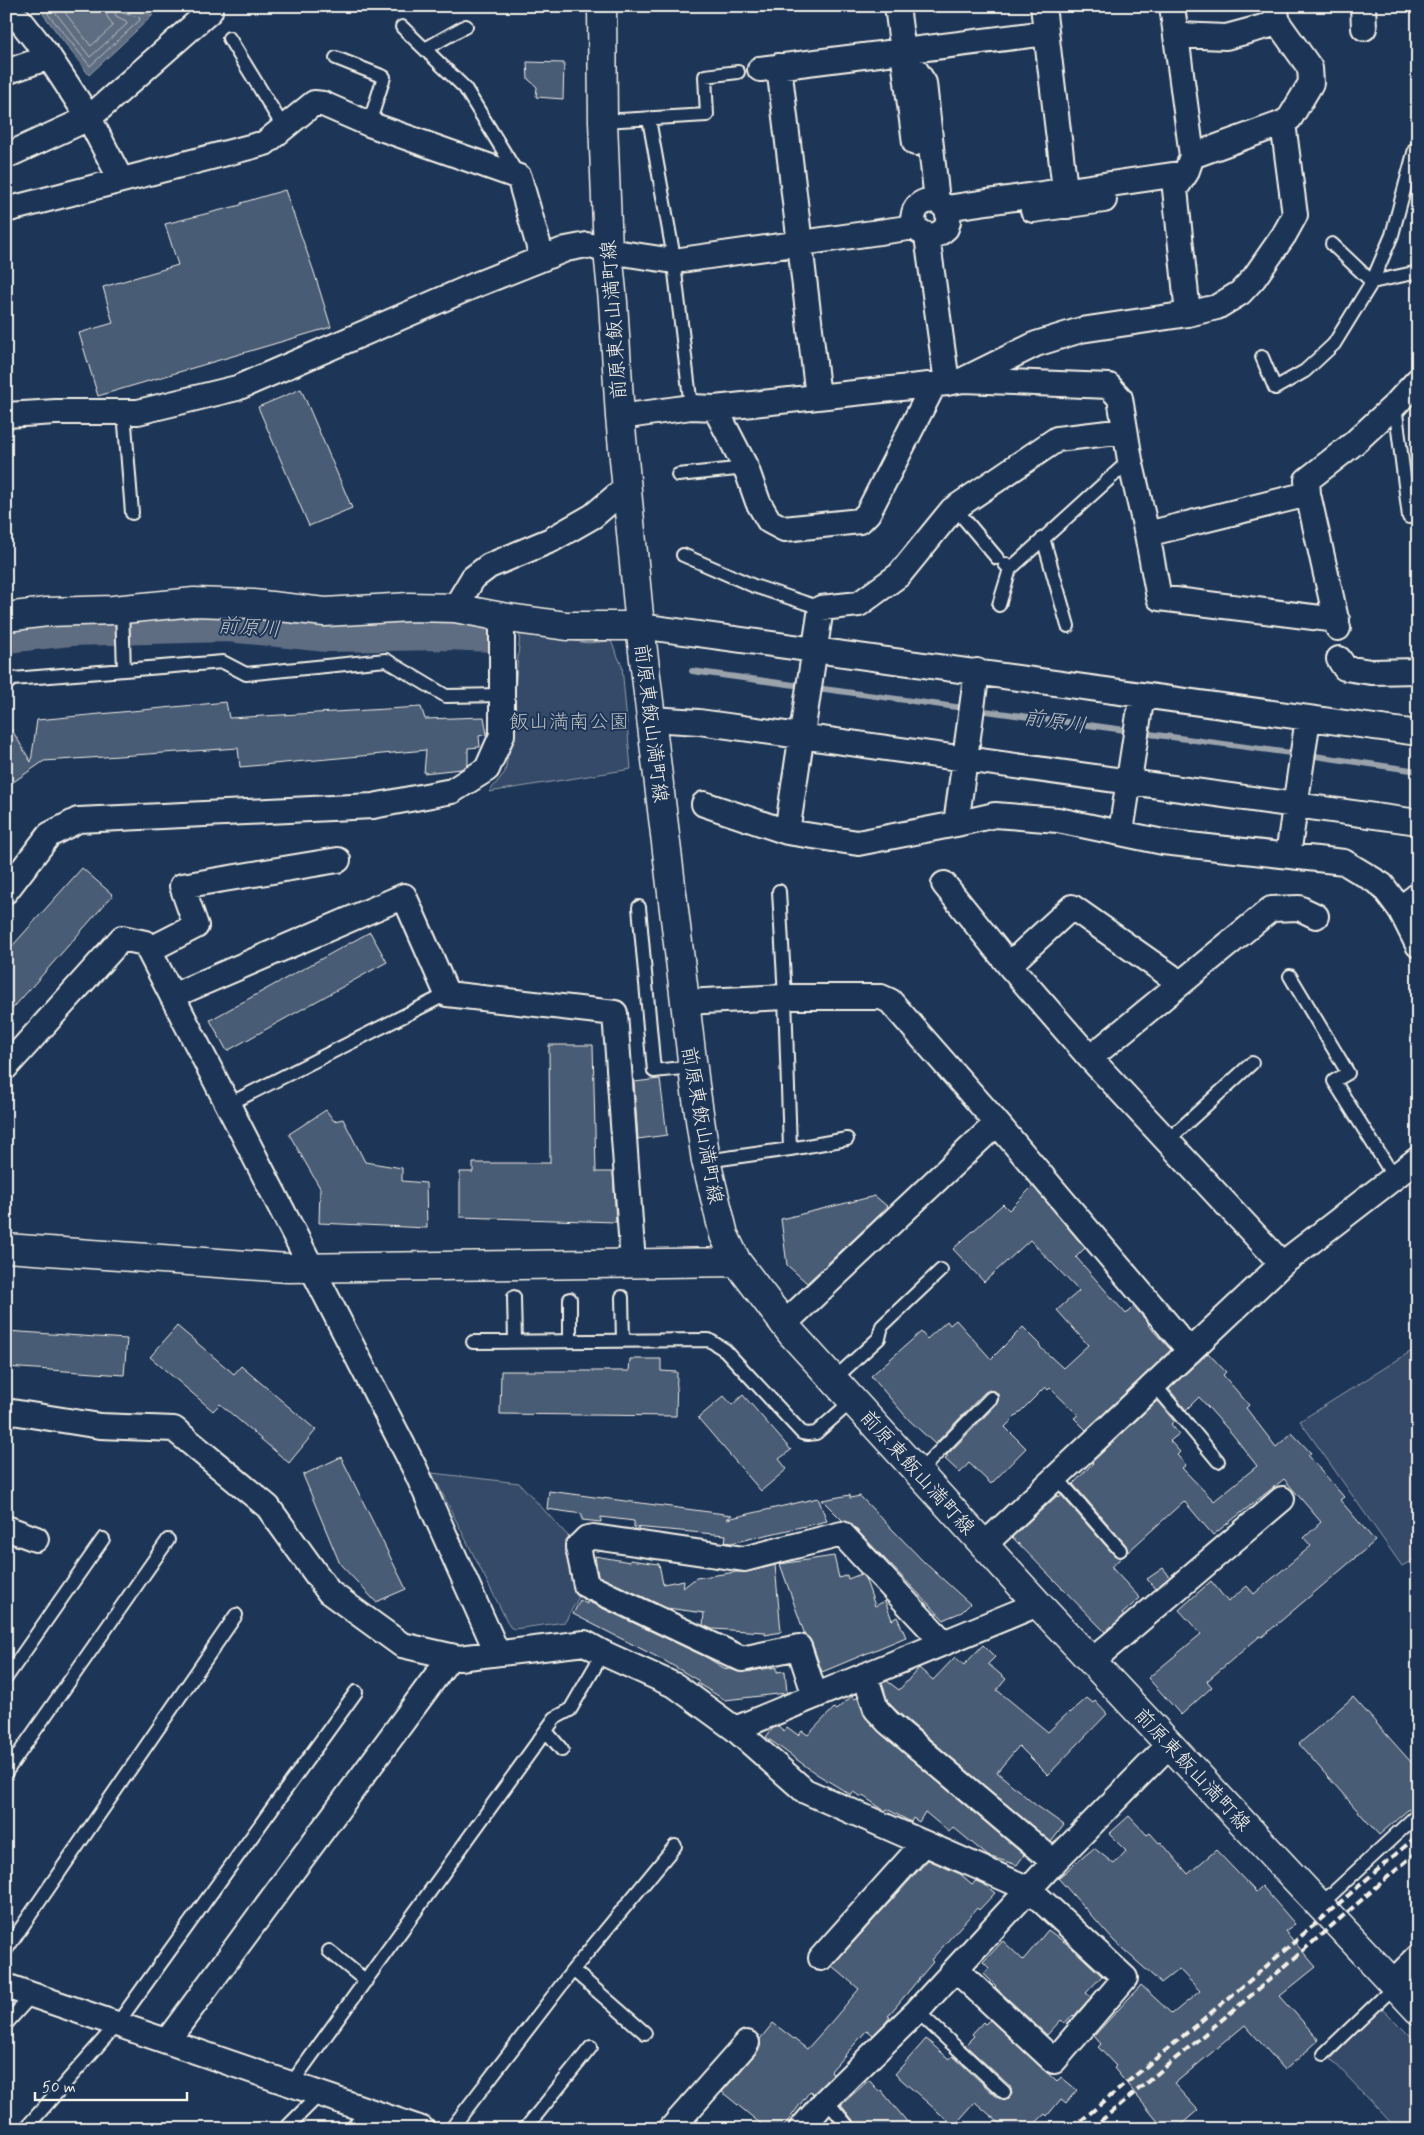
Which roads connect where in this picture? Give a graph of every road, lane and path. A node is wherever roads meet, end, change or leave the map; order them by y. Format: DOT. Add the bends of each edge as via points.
graph roads {
  1 [pos="602,6"];
  2 [pos="897,6"];
  3 [pos="1043,6"];
  4 [pos="1172,6"];
  5 [pos="210,11"];
  6 [pos="1277,14"];
  7 [pos="6,17"];
  8 [pos="466,26"];
  9 [pos="402,27"];
  10 [pos="1046,33"];
  11 [pos="1176,35"];
  12 [pos="229,38"];
  13 [pos="425,49"];
  14 [pos="903,51"];
  15 [pos="49,57"];
  16 [pos="336,58"];
  17 [pos="759,69"];
  18 [pos="6,72"];
  19 [pos="89,118"];
  20 [pos="649,119"];
  21 [pos="603,121"];
  22 [pos="1283,123"];
  23 [pos="369,124"];
  24 [pos="284,128"];
  25 [pos="1415,148"];
  26 [pos="6,156"];
  27 [pos="1184,173"];
  28 [pos="519,177"];
  29 [pos="121,180"];
  30 [pos="1066,198"];
  31 [pos="6,210"];
  32 [pos="932,218"];
  33 [pos="799,237"];
  34 [pos="1332,244"];
  35 [pos="608,251"];
  36 [pos="673,254"];
  37 [pos="542,257"];
  38 [pos="1418,272"];
  39 [pos="1372,282"];
  40 [pos="1188,314"];
  41 [pos="1262,357"];
  42 [pos="1418,380"];
  43 [pos="946,383"];
  44 [pos="818,397"];
  45 [pos="1395,405"];
  46 [pos="691,407"];
  47 [pos="715,408"];
  48 [pos="124,412"];
  49 [pos="6,415"];
  50 [pos="620,417"];
  51 [pos="1125,431"];
  52 [pos="1130,460"];
  53 [pos="746,468"];
  54 [pos="678,475"];
  55 [pos="626,487"];
  56 [pos="1308,494"];
  57 [pos="956,508"];
  58 [pos="132,513"];
  59 [pos="1418,515"];
  60 [pos="1147,534"];
  61 [pos="1042,538"];
  62 [pos="683,555"];
  63 [pos="1004,563"];
  64 [pos="999,605"];
  65 [pos="455,608"];
  66 [pos="821,608"];
  67 [pos="122,609"];
  68 [pos="6,617"];
  69 [pos="502,617"];
  70 [pos="640,626"];
  71 [pos="1068,626"];
  72 [pos="815,650"];
  73 [pos="1339,659"];
  74 [pos="124,670"];
  75 [pos="977,671"];
  76 [pos="1418,671"];
  77 [pos="6,684"];
  78 [pos="502,695"];
  79 [pos="1142,695"];
  80 [pos="1308,718"];
  81 [pos="651,720"];
  82 [pos="1418,733"];
  83 [pos="802,736"];
  84 [pos="965,759"];
  85 [pos="1129,782"];
  86 [pos="704,804"];
  87 [pos="1295,805"];
  88 [pos="1418,822"];
  89 [pos="956,824"];
  90 [pos="787,832"];
  91 [pos="1121,832"];
  92 [pos="1288,855"];
  93 [pos="338,860"];
  94 [pos="944,884"];
  95 [pos="6,891"];
  96 [pos="779,891"];
  97 [pos="1409,902"];
  98 [pos="639,907"];
  99 [pos="1316,916"];
  100 [pos="1418,945"];
  101 [pos="149,950"];
  102 [pos="1008,965"];
  103 [pos="1290,976"];
  104 [pos="1179,984"];
  105 [pos="448,994"];
  106 [pos="172,996"];
  107 [pos="785,997"];
  108 [pos="684,1002"];
  109 [pos="1090,1058"];
  110 [pos="1252,1063"];
  111 [pos="6,1067"];
  112 [pos="692,1068"];
  113 [pos="227,1105"];
  114 [pos="997,1123"];
  115 [pos="847,1139"];
  116 [pos="1167,1141"];
  117 [pos="790,1149"];
  118 [pos="1418,1159"];
  119 [pos="706,1161"];
  120 [pos="1394,1177"];
  121 [pos="6,1248"];
  122 [pos="736,1262"];
  123 [pos="634,1263"];
  124 [pos="1282,1264"];
  125 [pos="311,1268"];
  126 [pos="940,1270"];
  127 [pos="514,1296"];
  128 [pos="622,1297"];
  129 [pos="570,1299"];
  130 [pos="784,1324"];
  131 [pos="515,1341"];
  132 [pos="570,1341"];
  133 [pos="623,1341"];
  134 [pos="473,1342"];
  135 [pos="1190,1351"];
  136 [pos="833,1380"];
  137 [pos="1154,1384"];
  138 [pos="991,1398"];
  139 [pos="852,1401"];
  140 [pos="6,1411"];
  141 [pos="1218,1461"];
  142 [pos="918,1473"];
  143 [pos="1056,1477"];
  144 [pos="1282,1499"];
  145 [pos="6,1528"];
  146 [pos="36,1539"];
  147 [pos="102,1539"];
  148 [pos="168,1540"];
  149 [pos="984,1544"];
  150 [pos="1120,1550"];
  151 [pos="1038,1604"];
  152 [pos="236,1615"];
  153 [pos="944,1643"];
  154 [pos="497,1652"];
  155 [pos="603,1653"];
  156 [pos="451,1656"];
  157 [pos="1092,1660"];
  158 [pos="7,1675"];
  159 [pos="865,1675"];
  160 [pos="356,1692"];
  161 [pos="815,1696"];
  162 [pos="735,1728"];
  163 [pos="546,1731"];
  164 [pos="1170,1744"];
  165 [pos="562,1750"];
  166 [pos="6,1772"];
  167 [pos="1418,1814"];
  168 [pos="924,1843"];
  169 [pos="676,1846"];
  170 [pos="1054,1862"];
  171 [pos="1029,1889"];
  172 [pos="1319,1906"];
  173 [pos="6,1950"];
  174 [pos="329,1951"];
  175 [pos="1418,1957"];
  176 [pos="821,1958"];
  177 [pos="573,1970"];
  178 [pos="956,1970"];
  179 [pos="366,1981"];
  180 [pos="1393,1984"];
  181 [pos="6,1986"];
  182 [pos="32,1994"];
  183 [pos="1418,2010"];
  184 [pos="917,2012"];
  185 [pos="6,2024"];
  186 [pos="117,2024"];
  187 [pos="645,2033"];
  188 [pos="167,2041"];
  189 [pos="747,2043"];
  190 [pos="591,2047"];
  191 [pos="1324,2054"];
  192 [pos="291,2084"];
  193 [pos="1004,2092"];
  194 [pos="320,2094"];
  195 [pos="826,2100"];
  196 [pos="369,2111"];
  197 [pos="24,2129"];
  198 [pos="285,2129"];
  199 [pos="351,2129"];
  200 [pos="422,2129"];
  201 [pos="451,2129"];
  202 [pos="525,2129"];
  203 [pos="671,2129"];
  204 [pos="801,2129"];
  205 [pos="850,2129"];
  1 -- 21 [label="street, 前原東飯山満町線"];
  2 -- 14 [label="street"];
  3 -- 10 [label="street"];
  4 -- 11 [label="street"];
  5 -- 19 [label="street"];
  6 -- 11 [label="street" via="1226,37"];
  6 -- 22 [label="street" via="1310,68 1311,83 1290,118"];
  7 -- 15 [label="street" via="20,20"];
  8 -- 13 [label="lane"];
  9 -- 13 [label="lane"];
  10 -- 14 [label="street"];
  10 -- 30 [label="street"];
  11 -- 27 [label="street"];
  12 -- 24 [label="lane"];
  13 -- 28 [label="lane" via="465,88"];
  14 -- 17 [label="street"];
  14 -- 32 [label="street"];
  15 -- 18 [label="street"];
  15 -- 19 [label="street"];
  16 -- 23 [label="lane" via="384,77"];
  17 -- 20 [label="lane" via="705,76 707,115"];
  17 -- 33 [label="street"];
  19 -- 26 [label="street"];
  19 -- 29 [label="street"];
  20 -- 21 [label="lane"];
  20 -- 36 [label="lane"];
  21 -- 35 [label="street, 前原東飯山満町線"];
  22 -- 27 [label="street"];
  22 -- 40 [label="street" via="1294,215 1280,242 1240,292 1218,307"];
  23 -- 24 [label="street" via="322,104 314,104"];
  23 -- 28 [label="street"];
  24 -- 29 [label="street" via="264,144"];
  25 -- 39 [label="lane" via="1392,235"];
  27 -- 30 [label="street"];
  27 -- 40 [label="street"];
  28 -- 37 [label="street"];
  29 -- 31 [label="street"];
  30 -- 32 [label="street"];
  32 -- 33 [label="street"];
  32 -- 43 [label="street"];
  33 -- 36 [label="street"];
  33 -- 44 [label="street"];
  34 -- 39 [label="lane"];
  35 -- 36 [label="street" via="643,256"];
  35 -- 37 [label="street" via="587,246"];
  35 -- 50 [label="street, 前原東飯山満町線"];
  36 -- 46 [label="lane"];
  37 -- 48 [label="street" via="237,388 138,412"];
  38 -- 39 [label="lane"];
  39 -- 41 [label="lane" via="1334,344 1305,371 1275,388"];
  40 -- 43 [label="street" via="1082,330 1036,344"];
  42 -- 45 [label="street"];
  43 -- 44 [label="street"];
  43 -- 51 [label="street" via="1109,386 1120,398"];
  43 -- 53 [label="street" via="930,392 868,513 860,521 784,529 769,521 758,502"];
  44 -- 47 [label="street"];
  45 -- 56 [label="street" via="1307,480"];
  45 -- 59 [label="lane" via="1409,517"];
  46 -- 47 [label="street"];
  46 -- 50 [label="street"];
  47 -- 53 [label="street"];
  48 -- 49 [label="street"];
  48 -- 58 [label="lane"];
  50 -- 55 [label="street, 前原東飯山満町線"];
  51 -- 52 [label="street"];
  51 -- 57 [label="street" via="1057,439"];
  52 -- 60 [label="street"];
  52 -- 61 [label="lane"];
  53 -- 54 [label="lane"];
  55 -- 65 [label="street" via="593,516 551,540 489,566 474,578"];
  55 -- 70 [label="street, 前原東飯山満町線"];
  56 -- 60 [label="street"];
  56 -- 60 [label="street" via="1338,624 1159,598"];
  57 -- 63 [label="lane"];
  57 -- 66 [label="street" via="899,575 859,604"];
  61 -- 63 [label="lane"];
  61 -- 71 [label="lane"];
  62 -- 66 [label="lane" via="754,586"];
  63 -- 64 [label="lane"];
  65 -- 67 [label="street" via="325,612 194,602"];
  65 -- 69 [label="street"];
  66 -- 72 [label="street"];
  67 -- 68 [label="street"];
  67 -- 74 [label="lane"];
  69 -- 70 [label="street" via="567,626"];
  69 -- 78 [label="street"];
  70 -- 72 [label="street"];
  70 -- 81 [label="street, 前原東飯山満町線"];
  72 -- 75 [label="street"];
  72 -- 83 [label="street"];
  73 -- 76 [label="street" via="1345,668 1371,672"];
  74 -- 77 [label="lane" via="13,679"];
  74 -- 78 [label="lane" via="222,662 246,674 386,660 446,696"];
  75 -- 79 [label="street"];
  75 -- 84 [label="street"];
  78 -- 95 [label="street" via="502,735 487,769 452,791 373,806 78,820 49,835"];
  79 -- 80 [label="street"];
  79 -- 85 [label="street"];
  80 -- 82 [label="street"];
  80 -- 87 [label="street"];
  81 -- 83 [label="street" via="699,722"];
  81 -- 108 [label="street, 前原東飯山満町線"];
  83 -- 84 [label="street"];
  83 -- 90 [label="street"];
  84 -- 85 [label="street"];
  84 -- 89 [label="street"];
  85 -- 87 [label="street"];
  85 -- 91 [label="street"];
  86 -- 90 [label="street"];
  87 -- 88 [label="street"];
  87 -- 92 [label="street"];
  89 -- 90 [label="street" via="858,843"];
  89 -- 91 [label="street" via="995,815 1058,820"];
  91 -- 92 [label="street" via="1163,842"];
  92 -- 97 [label="street" via="1344,862"];
  93 -- 101 [label="street" via="182,886 196,926"];
  94 -- 102 [label="street"];
  96 -- 107 [label="lane"];
  97 -- 100 [label="street"];
  98 -- 112 [label="lane" via="654,1071"];
  99 -- 104 [label="street" via="1299,908 1271,909"];
  101 -- 106 [label="street"];
  101 -- 111 [label="street" via="145,943 122,938"];
  102 -- 104 [label="street" via="1072,907"];
  102 -- 109 [label="street"];
  103 -- 120 [label="lane" via="1348,1073 1334,1081"];
  104 -- 109 [label="street"];
  105 -- 106 [label="street" via="404,896"];
  105 -- 113 [label="lane"];
  105 -- 123 [label="street" via="615,1013"];
  106 -- 113 [label="street"];
  107 -- 108 [label="street"];
  107 -- 114 [label="street" via="881,997 890,1001"];
  107 -- 117 [label="lane"];
  108 -- 112 [label="street, 前原東飯山満町線"];
  109 -- 116 [label="street"];
  110 -- 116 [label="lane"];
  112 -- 119 [label="street, 前原東飯山満町線"];
  113 -- 125 [label="street"];
  114 -- 130 [label="street"];
  114 -- 135 [label="street"];
  115 -- 117 [label="lane"];
  116 -- 124 [label="street"];
  117 -- 119 [label="lane"];
  118 -- 120 [label="street"];
  119 -- 122 [label="street, 前原東飯山満町線" via="724,1235"];
  120 -- 124 [label="street"];
  121 -- 125 [label="street"];
  122 -- 123 [label="street"];
  122 -- 130 [label="street, 前原東飯山満町線"];
  123 -- 125 [label="street"];
  124 -- 135 [label="street"];
  125 -- 154 [label="street" via="415,1469"];
  126 -- 136 [label="lane" via="882,1326 879,1338"];
  127 -- 131 [label="lane"];
  128 -- 133 [label="lane"];
  129 -- 132 [label="lane"];
  130 -- 136 [label="street, 前原東飯山満町線"];
  131 -- 132 [label="lane"];
  131 -- 134 [label="lane"];
  132 -- 133 [label="lane"];
  133 -- 139 [label="lane" via="710,1340 725,1350 802,1433 816,1433"];
  135 -- 137 [label="street"];
  136 -- 139 [label="street, 前原東飯山満町線"];
  137 -- 141 [label="lane"];
  137 -- 143 [label="street"];
  138 -- 142 [label="lane"];
  139 -- 142 [label="street, 前原東飯山満町線"];
  140 -- 156 [label="street" via="100,1426 174,1429 268,1507 329,1592 402,1645"];
  142 -- 149 [label="street, 前原東飯山満町線"];
  143 -- 149 [label="street"];
  143 -- 150 [label="lane"];
  144 -- 157 [label="street"];
  145 -- 146 [label="street"];
  147 -- 158 [label="lane"];
  148 -- 166 [label="lane"];
  149 -- 151 [label="street, 前原東飯山満町線"];
  151 -- 153 [label="street"];
  151 -- 157 [label="street, 前原東飯山満町線"];
  152 -- 173 [label="lane"];
  153 -- 159 [label="street"];
  153 -- 161 [label="street" via="842,1534 744,1559 594,1537 581,1542 578,1547 586,1585 742,1659 799,1647"];
  154 -- 155 [label="street" via="585,1643"];
  154 -- 156 [label="street" via="459,1658"];
  155 -- 162 [label="street" via="676,1686"];
  155 -- 163 [label="lane" via="570,1710 555,1718"];
  156 -- 188 [label="street"];
  157 -- 164 [label="street, 前原東飯山満町線"];
  159 -- 161 [label="street"];
  159 -- 170 [label="street" via="876,1709 888,1722"];
  160 -- 186 [label="lane"];
  161 -- 162 [label="street"];
  162 -- 168 [label="street" via="805,1791"];
  163 -- 165 [label="lane"];
  163 -- 179 [label="lane"];
  164 -- 170 [label="street"];
  164 -- 172 [label="street, 前原東飯山満町線"];
  167 -- 172 [label="lane"];
  168 -- 171 [label="street"];
  168 -- 176 [label="street"];
  169 -- 177 [label="lane"];
  170 -- 171 [label="street"];
  171 -- 178 [label="street"];
  171 -- 178 [label="street" via="1125,1978 1054,2061"];
  172 -- 180 [label="street, 前原東飯山満町線"];
  174 -- 179 [label="lane"];
  175 -- 180 [label="street"];
  177 -- 187 [label="lane"];
  177 -- 201 [label="lane"];
  178 -- 184 [label="street"];
  179 -- 192 [label="lane"];
  180 -- 183 [label="street, 前原東飯山満町線"];
  180 -- 191 [label="lane"];
  181 -- 182 [label="street"];
  182 -- 185 [label="lane"];
  182 -- 186 [label="street"];
  184 -- 193 [label="lane"];
  184 -- 195 [label="street"];
  186 -- 188 [label="street"];
  186 -- 197 [label="lane"];
  188 -- 192 [label="street"];
  189 -- 203 [label="street"];
  190 -- 202 [label="lane"];
  192 -- 194 [label="street"];
  194 -- 196 [label="street"];
  194 -- 198 [label="lane"];
  195 -- 204 [label="street"];
  195 -- 205 [label="lane"];
  196 -- 199 [label="lane"];
  196 -- 200 [label="street"];
}
